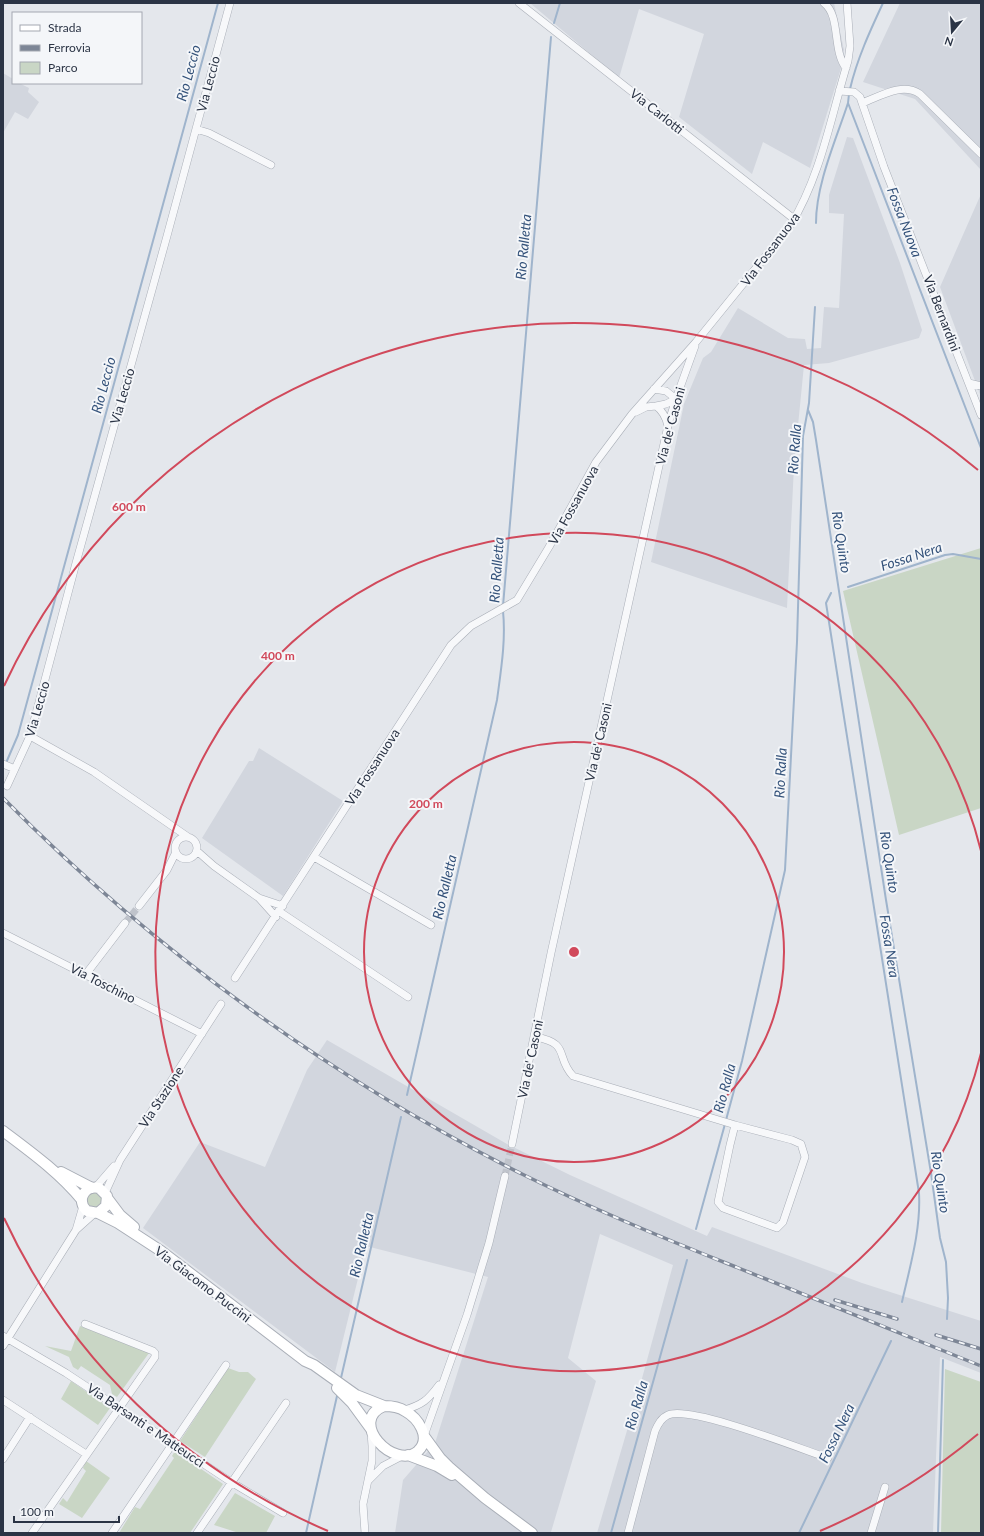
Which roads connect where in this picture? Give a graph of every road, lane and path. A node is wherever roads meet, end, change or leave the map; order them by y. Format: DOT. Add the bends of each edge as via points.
graph roads {
  1 [pos="230,3"];
  2 [pos="519,3"];
  3 [pos="824,3"];
  4 [pos="846,3"];
  5 [pos="846,68"];
  6 [pos="846,91"];
  7 [pos="862,103"];
  8 [pos="196,129"];
  9 [pos="981,154"];
  10 [pos="271,165"];
  11 [pos="794,219"];
  12 [pos="696,342"];
  13 [pos="969,383"];
  14 [pos="981,386"];
  15 [pos="654,389"];
  16 [pos="676,399"];
  17 [pos="656,406"];
  18 [pos="632,414"];
  19 [pos="981,415"];
  20 [pos="668,426"];
  21 [pos="30,736"];
  22 [pos="3,764"];
  23 [pos="15,769"];
  24 [pos="7,786"];
  25 [pos="166,823"];
  26 [pos="188,837"];
  27 [pos="178,840"];
  28 [pos="197,851"];
  29 [pos="176,852"];
  30 [pos="314,857"];
  31 [pos="188,858"];
  32 [pos="214,866"];
  33 [pos="167,870"];
  34 [pos="259,898"];
  35 [pos="139,906"];
  36 [pos="280,911"];
  37 [pos="125,923"];
  38 [pos="431,925"];
  39 [pos="3,933"];
  40 [pos="86,974"];
  41 [pos="235,978"];
  42 [pos="408,996"];
  43 [pos="221,1004"];
  44 [pos="202,1034"];
  45 [pos="535,1037"];
  46 [pos="734,1125"];
  47 [pos="3,1131"];
  48 [pos="512,1144"];
  49 [pos="34,1154"];
  50 [pos="120,1160"];
  51 [pos="505,1176"];
  52 [pos="94,1188"];
  53 [pos="106,1196"];
  54 [pos="82,1203"];
  55 [pos="96,1213"];
  56 [pos="76,1230"];
  57 [pos="161,1251"];
  58 [pos="85,1324"];
  59 [pos="5,1338"];
  60 [pos="3,1346"];
  61 [pos="305,1361"];
  62 [pos="226,1365"];
  63 [pos="444,1378"];
  64 [pos="3,1400"];
  65 [pos="286,1403"];
  66 [pos="384,1406"];
  67 [pos="119,1407"];
  68 [pos="404,1410"];
  69 [pos="30,1417"];
  70 [pos="371,1429"];
  71 [pos="424,1436"];
  72 [pos="173,1443"];
  73 [pos="86,1454"];
  74 [pos="406,1455"];
  75 [pos="3,1458"];
  76 [pos="828,1458"];
  77 [pos="231,1482"];
  78 [pos="368,1482"];
  79 [pos="884,1487"];
  80 [pos="485,1498"];
  81 [pos="283,1513"];
  82 [pos="32,1533"];
  83 [pos="112,1533"];
  84 [pos="196,1533"];
  85 [pos="365,1533"];
  86 [pos="532,1533"];
  87 [pos="628,1533"];
  88 [pos="871,1533"];
  1 -- 8 [label="street, Via Leccio"];
  2 -- 11 [label="street, Via Carlotti"];
  3 -- 5 [label="street" via="830,10 839,54"];
  4 -- 5 [label="street, Via Fossanuova" via="850,46"];
  5 -- 6 [label="street, Via Fossanuova"];
  6 -- 7 [label="street, Via Bernardini" via="859,95"];
  6 -- 11 [label="street, Via Fossanuova"];
  7 -- 9 [label="street" via="898,89 912,90 920,94"];
  7 -- 13 [label="street, Via Bernardini" via="884,167"];
  8 -- 10 [label="street" via="209,133"];
  8 -- 21 [label="street, Via Leccio"];
  11 -- 12 [label="street, Via Fossanuova" via="780,240"];
  12 -- 15 [label="street, Via Fossanuova"];
  12 -- 16 [label="street, Via de' Casoni"];
  13 -- 14 [label="street"];
  13 -- 19 [label="street, Via Bernardini"];
  15 -- 16 [label="street" via="666,391"];
  15 -- 18 [label="street, Via Fossanuova"];
  16 -- 17 [label="street"];
  16 -- 20 [label="street, Via de' Casoni"];
  17 -- 18 [label="street" via="646,406"];
  17 -- 20 [label="street" via="662,410"];
  18 -- 30 [label="street, Via Fossanuova" via="596,462 517,600 471,626 451,645"];
  20 -- 45 [label="street, Via de' Casoni" via="551,953"];
  21 -- 23 [label="street, Via Leccio"];
  21 -- 25 [label="street" via="94,772"];
  22 -- 23 [label="street"];
  23 -- 24 [label="street, Via Leccio"];
  25 -- 26 [label="street"];
  25 -- 27 [label="street"];
  26 -- 27 [label="street"];
  26 -- 28 [label="street" via="194,841"];
  27 -- 29 [label="street" via="175,845"];
  28 -- 31 [label="street"];
  28 -- 32 [label="street"];
  29 -- 31 [label="street" via="178,856"];
  29 -- 33 [label="street"];
  30 -- 36 [label="street, Via Fossanuova"];
  30 -- 38 [label="street"];
  31 -- 32 [label="street"];
  31 -- 33 [label="street"];
  32 -- 34 [label="street"];
  33 -- 35 [label="street"];
  34 -- 36 [label="street"];
  34 -- 36 [label="street"];
  36 -- 41 [label="street, Via Fossanuova"];
  36 -- 42 [label="street"];
  37 -- 40 [label="street"];
  39 -- 40 [label="street, Via Toschino"];
  40 -- 44 [label="street, Via Toschino"];
  43 -- 44 [label="street, Via Stazione"];
  44 -- 50 [label="street, Via Stazione"];
  45 -- 46 [label="street" via="557,1046 567,1070 574,1076"];
  45 -- 48 [label="street, Via de' Casoni"];
  46 -- 46 [label="street" via="792,1140 801,1144 804,1150 805,1157 786,1214 777,1228 723,1208 718,1202"];
  47 -- 49 [label="main road"];
  49 -- 52 [label="main road" via="74,1180"];
  49 -- 54 [label="main road" via="70,1186"];
  50 -- 52 [label="street"];
  50 -- 53 [label="street, Via Stazione"];
  51 -- 63 [label="street" via="483,1264"];
  52 -- 53 [label="main road"];
  52 -- 54 [label="main road" via="86,1191"];
  53 -- 55 [label="main road" via="106,1206"];
  53 -- 57 [label="main road" via="126,1220"];
  54 -- 55 [label="main road" via="88,1211"];
  54 -- 56 [label="street"];
  55 -- 56 [label="street"];
  55 -- 57 [label="main road, Via Giacomo Puccini" via="118,1223"];
  56 -- 59 [label="street"];
  57 -- 61 [label="main road, Via Giacomo Puccini"];
  58 -- 67 [label="street" via="155,1353 155,1357"];
  59 -- 60 [label="street"];
  59 -- 67 [label="street, Via Barsanti e Matteucci"];
  61 -- 66 [label="main road, Via Giacomo Puccini" via="356,1395"];
  61 -- 70 [label="main road, Via Giacomo Puccini" via="345,1396"];
  62 -- 72 [label="street"];
  63 -- 68 [label="street" via="426,1400"];
  63 -- 71 [label="street"];
  64 -- 69 [label="street"];
  65 -- 77 [label="street"];
  66 -- 68 [label="main road, Via Giacomo Puccini"];
  66 -- 70 [label="main road" via="374,1413 370,1423"];
  67 -- 72 [label="street, Via Barsanti e Matteucci"];
  67 -- 73 [label="street"];
  68 -- 71 [label="main road, Via Giacomo Puccini" via="417,1422"];
  69 -- 73 [label="street"];
  69 -- 75 [label="street"];
  70 -- 74 [label="main road, Via Giacomo Puccini" via="381,1445 391,1452"];
  70 -- 78 [label="street" via="372,1454"];
  71 -- 74 [label="main road" via="418,1450"];
  71 -- 80 [label="main road, Via Giacomo Puccini" via="440,1458"];
  72 -- 77 [label="street, Via Barsanti e Matteucci"];
  72 -- 83 [label="street"];
  73 -- 82 [label="street"];
  74 -- 78 [label="street" via="383,1466"];
  74 -- 80 [label="main road, Via Giacomo Puccini" via="443,1469"];
  76 -- 87 [label="street" via="716,1420 685,1413 669,1414 659,1421 655,1431"];
  77 -- 81 [label="street, Via Barsanti e Matteucci"];
  77 -- 84 [label="street"];
  78 -- 85 [label="street" via="363,1504"];
  79 -- 88 [label="street"];
  80 -- 86 [label="main road, Via Giacomo Puccini"];
}
